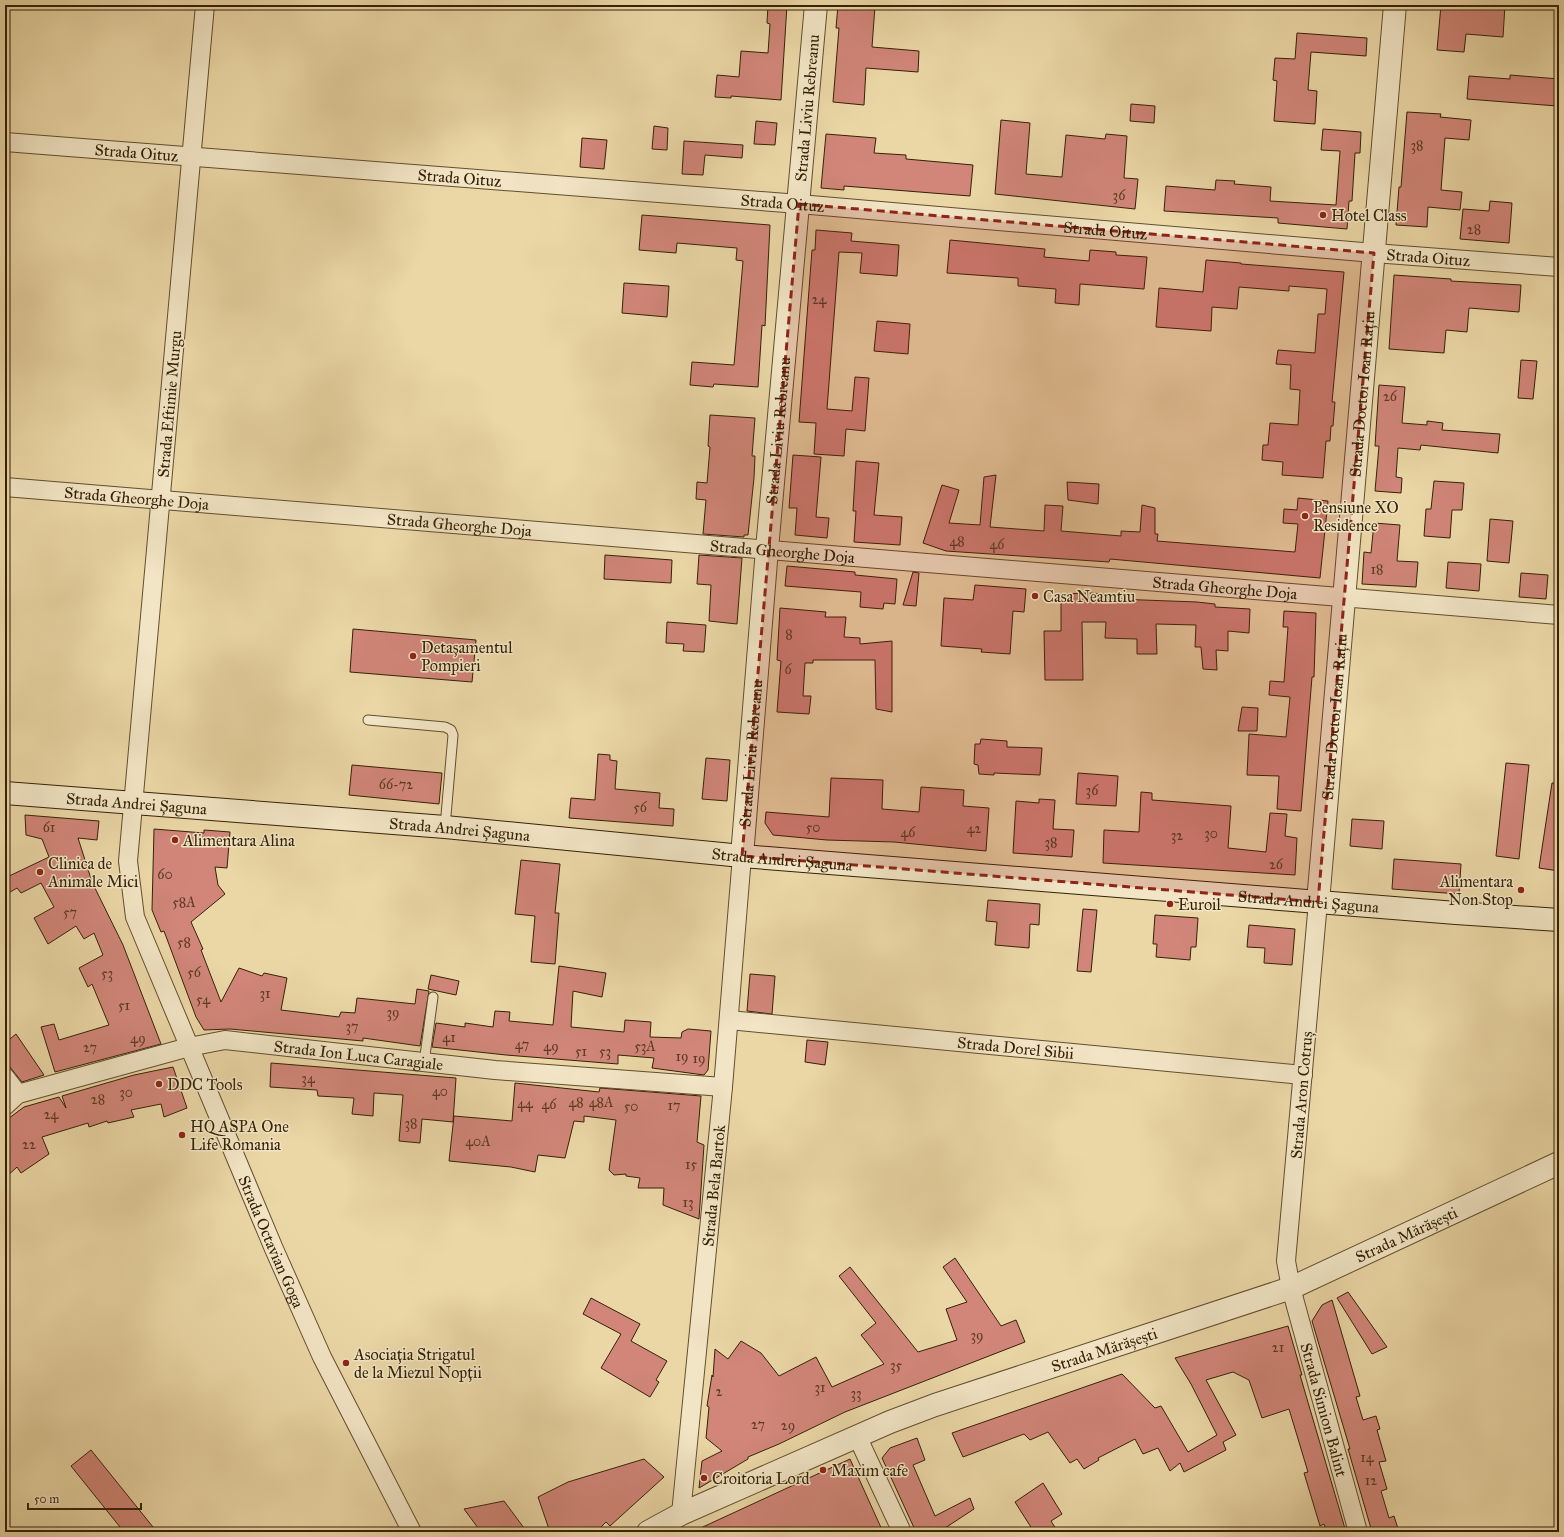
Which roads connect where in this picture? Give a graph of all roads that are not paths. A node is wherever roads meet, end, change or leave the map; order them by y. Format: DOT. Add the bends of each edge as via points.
graph roads {
  1 [pos="205,5"];
  2 [pos="816,5"];
  3 [pos="1395,5"];
  4 [pos="5,142"];
  5 [pos="190,158"];
  6 [pos="799,204"];
  7 [pos="1374,253"];
  8 [pos="1559,267"];
  9 [pos="5,487"];
  10 [pos="160,500"];
  11 [pos="767,548"];
  12 [pos="1344,596"];
  13 [pos="1559,615"];
  14 [pos="368,720"];
  15 [pos="5,793"];
  16 [pos="134,803"];
  17 [pos="445,827"];
  18 [pos="742,856"];
  19 [pos="1318,902"];
  20 [pos="1559,920"];
  21 [pos="433,998"];
  22 [pos="728,1020"];
  23 [pos="189,1047"];
  24 [pos="424,1063"];
  25 [pos="1303,1075"];
  26 [pos="5,1077"];
  27 [pos="723,1087"];
  28 [pos="12,1100"];
  29 [pos="1559,1163"];
  30 [pos="1291,1288"];
  31 [pos="857,1436"];
  32 [pos="681,1514"];
  33 [pos="412,1532"];
  34 [pos="648,1532"];
  35 [pos="902,1532"];
  36 [pos="1358,1532"];
  1 -- 5 [label="street, Strada Eftimie Murgu"];
  2 -- 6 [label="street, Strada Liviu Rebreanu"];
  3 -- 7 [label="street, Strada Doctor Ioan Rațiu"];
  4 -- 5 [label="street, Strada Oituz"];
  5 -- 6 [label="street, Strada Oituz"];
  5 -- 10 [label="street, Strada Eftimie Murgu"];
  6 -- 7 [label="street, Strada Oituz"];
  6 -- 11 [label="street, Strada Liviu Rebreanu"];
  7 -- 8 [label="street, Strada Oituz"];
  7 -- 12 [label="street, Strada Doctor Ioan Rațiu"];
  9 -- 10 [label="street, Strada Gheorghe Doja"];
  10 -- 11 [label="street, Strada Gheorghe Doja"];
  10 -- 16 [label="street, Strada Eftimie Murgu"];
  11 -- 12 [label="street, Strada Gheorghe Doja"];
  11 -- 18 [label="street, Strada Liviu Rebreanu"];
  12 -- 13 [label="street, Strada Gheorghe Doja"];
  12 -- 19 [label="street, Strada Doctor Ioan Rațiu"];
  14 -- 17 [label="lane" via="445,726 451,730"];
  15 -- 16 [label="street, Strada Andrei Șaguna"];
  16 -- 17 [label="street, Strada Andrei Șaguna"];
  16 -- 23 [label="street, Strada Octavian Goga" via="128,861 135,917"];
  17 -- 18 [label="street, Strada Andrei Șaguna"];
  18 -- 19 [label="street, Strada Andrei Șaguna"];
  18 -- 22 [label="street, Strada Bela Bartok"];
  19 -- 20 [label="street, Strada Andrei Șaguna"];
  19 -- 25 [label="street, Strada Aron Cotruș"];
  21 -- 24 [label="lane"];
  22 -- 25 [label="street, Strada Dorel Sibii"];
  22 -- 27 [label="street, Strada Bela Bartok"];
  23 -- 24 [label="street, Strada Ion Luca Caragiale" via="225,1040"];
  23 -- 28 [label="street, Strada Ion Luca Caragiale"];
  23 -- 33 [label="street, Strada Octavian Goga" via="316,1343"];
  24 -- 27 [label="street, Strada Ion Luca Caragiale"];
  25 -- 30 [label="street, Strada Aron Cotruș" via="1286,1252"];
  26 -- 28 [label="street"];
  27 -- 32 [label="street, Strada Bela Bartok"];
  29 -- 30 [label="street, Strada Mărășești"];
  30 -- 31 [label="street, Strada Mărășești" via="935,1405"];
  30 -- 36 [label="street, Strada Simion Balint"];
  31 -- 32 [label="street, Strada Mărășești"];
  31 -- 35 [label="street"];
  32 -- 34 [label="street, Strada Mărășești"];
}
